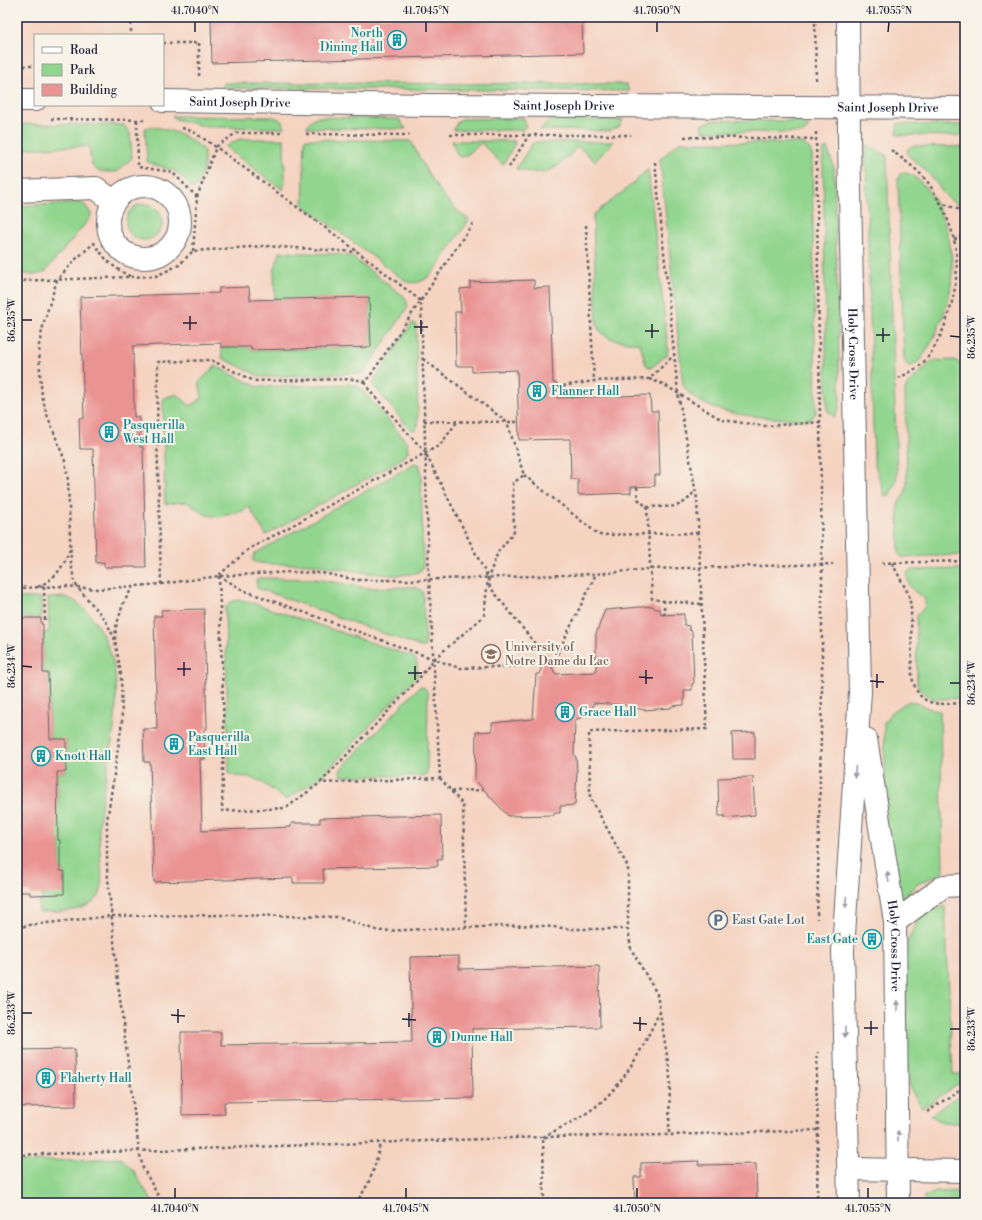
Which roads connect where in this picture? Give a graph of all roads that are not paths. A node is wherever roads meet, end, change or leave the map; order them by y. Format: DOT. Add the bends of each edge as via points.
graph roads {
  1 [pos="848,17"];
  2 [pos="17,100"];
  3 [pos="34,100"];
  4 [pos="164,101"];
  5 [pos="849,106"];
  6 [pos="965,108"];
  7 [pos="17,191"];
  8 [pos="114,202"];
  9 [pos="860,692"];
  10 [pos="965,885"];
  11 [pos="895,922"];
  12 [pos="849,1169"];
  13 [pos="898,1170"];
  14 [pos="965,1170"];
  15 [pos="849,1203"];
  16 [pos="898,1203"];
  1 -- 5 [label="street, Holy Cross Drive"];
  2 -- 3 [label="street"];
  4 -- 5 [label="street, Saint Joseph Drive"];
  5 -- 6 [label="street, Saint Joseph Drive"];
  5 -- 9 [label="street, Holy Cross Drive"];
  7 -- 8 [label="street" via="96,188"];
  11 -- 9 [label="street, Holy Cross Drive, one-way"];
  9 -- 12 [label="street, Holy Cross Drive, one-way" via="843,950"];
  10 -- 11 [label="street" via="944,886"];
  13 -- 11 [label="street, Holy Cross Drive, one-way"];
  12 -- 13 [label="street"];
  12 -- 15 [label="street, Holy Cross Drive"];
  13 -- 14 [label="street"];
  13 -- 16 [label="street, Holy Cross Drive"];
}
